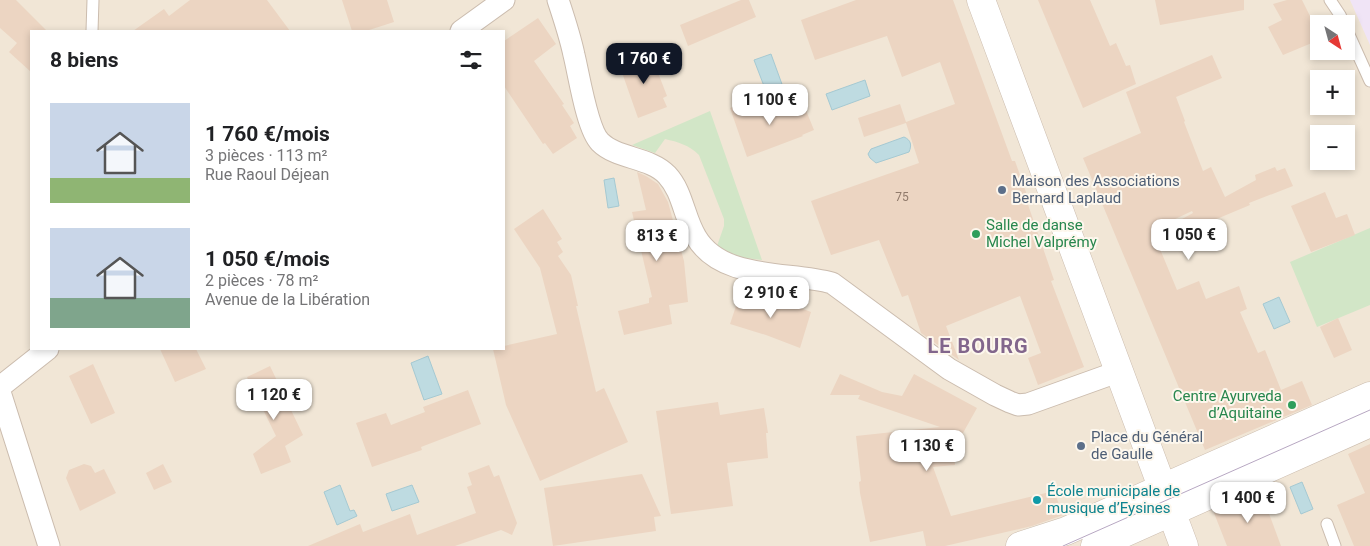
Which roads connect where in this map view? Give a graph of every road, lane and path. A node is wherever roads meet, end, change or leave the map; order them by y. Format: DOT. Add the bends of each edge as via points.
graph roads {
  1 [pos="93,0"];
  2 [pos="504,0"];
  3 [pos="558,0"];
  4 [pos="981,0"];
  5 [pos="1330,0"];
  6 [pos="1340,15"];
  7 [pos="92,30"];
  8 [pos="462,30"];
  9 [pos="1355,48"];
  10 [pos="1370,82"];
  11 [pos="47,350"];
  12 [pos="1120,371"];
  13 [pos="0,387"];
  14 [pos="0,392"];
  15 [pos="1370,396"];
  16 [pos="1370,423"];
  17 [pos="1167,500"];
  18 [pos="1327,524"];
  19 [pos="49,546"];
  20 [pos="1020,546"];
  21 [pos="1095,546"];
  22 [pos="1184,546"];
  23 [pos="1335,546"];
  1 -- 7 [label="lane"];
  2 -- 8 [label="street"];
  3 -- 12 [label="street" via="594,134 609,148 659,168 669,177 695,236 702,246 725,264 832,283 949,369 1014,404 1028,404"];
  4 -- 12 [label="street"];
  5 -- 6 [label="lane"];
  9 -- 10 [label="lane"];
  11 -- 13 [label="street"];
  12 -- 17 [label="street"];
  14 -- 19 [label="street"];
  15 -- 17 [label="street"];
  16 -- 17 [label="street"];
  17 -- 20 [label="street"];
  17 -- 21 [label="street"];
  17 -- 22 [label="street"];
  18 -- 23 [label="lane"];
}
